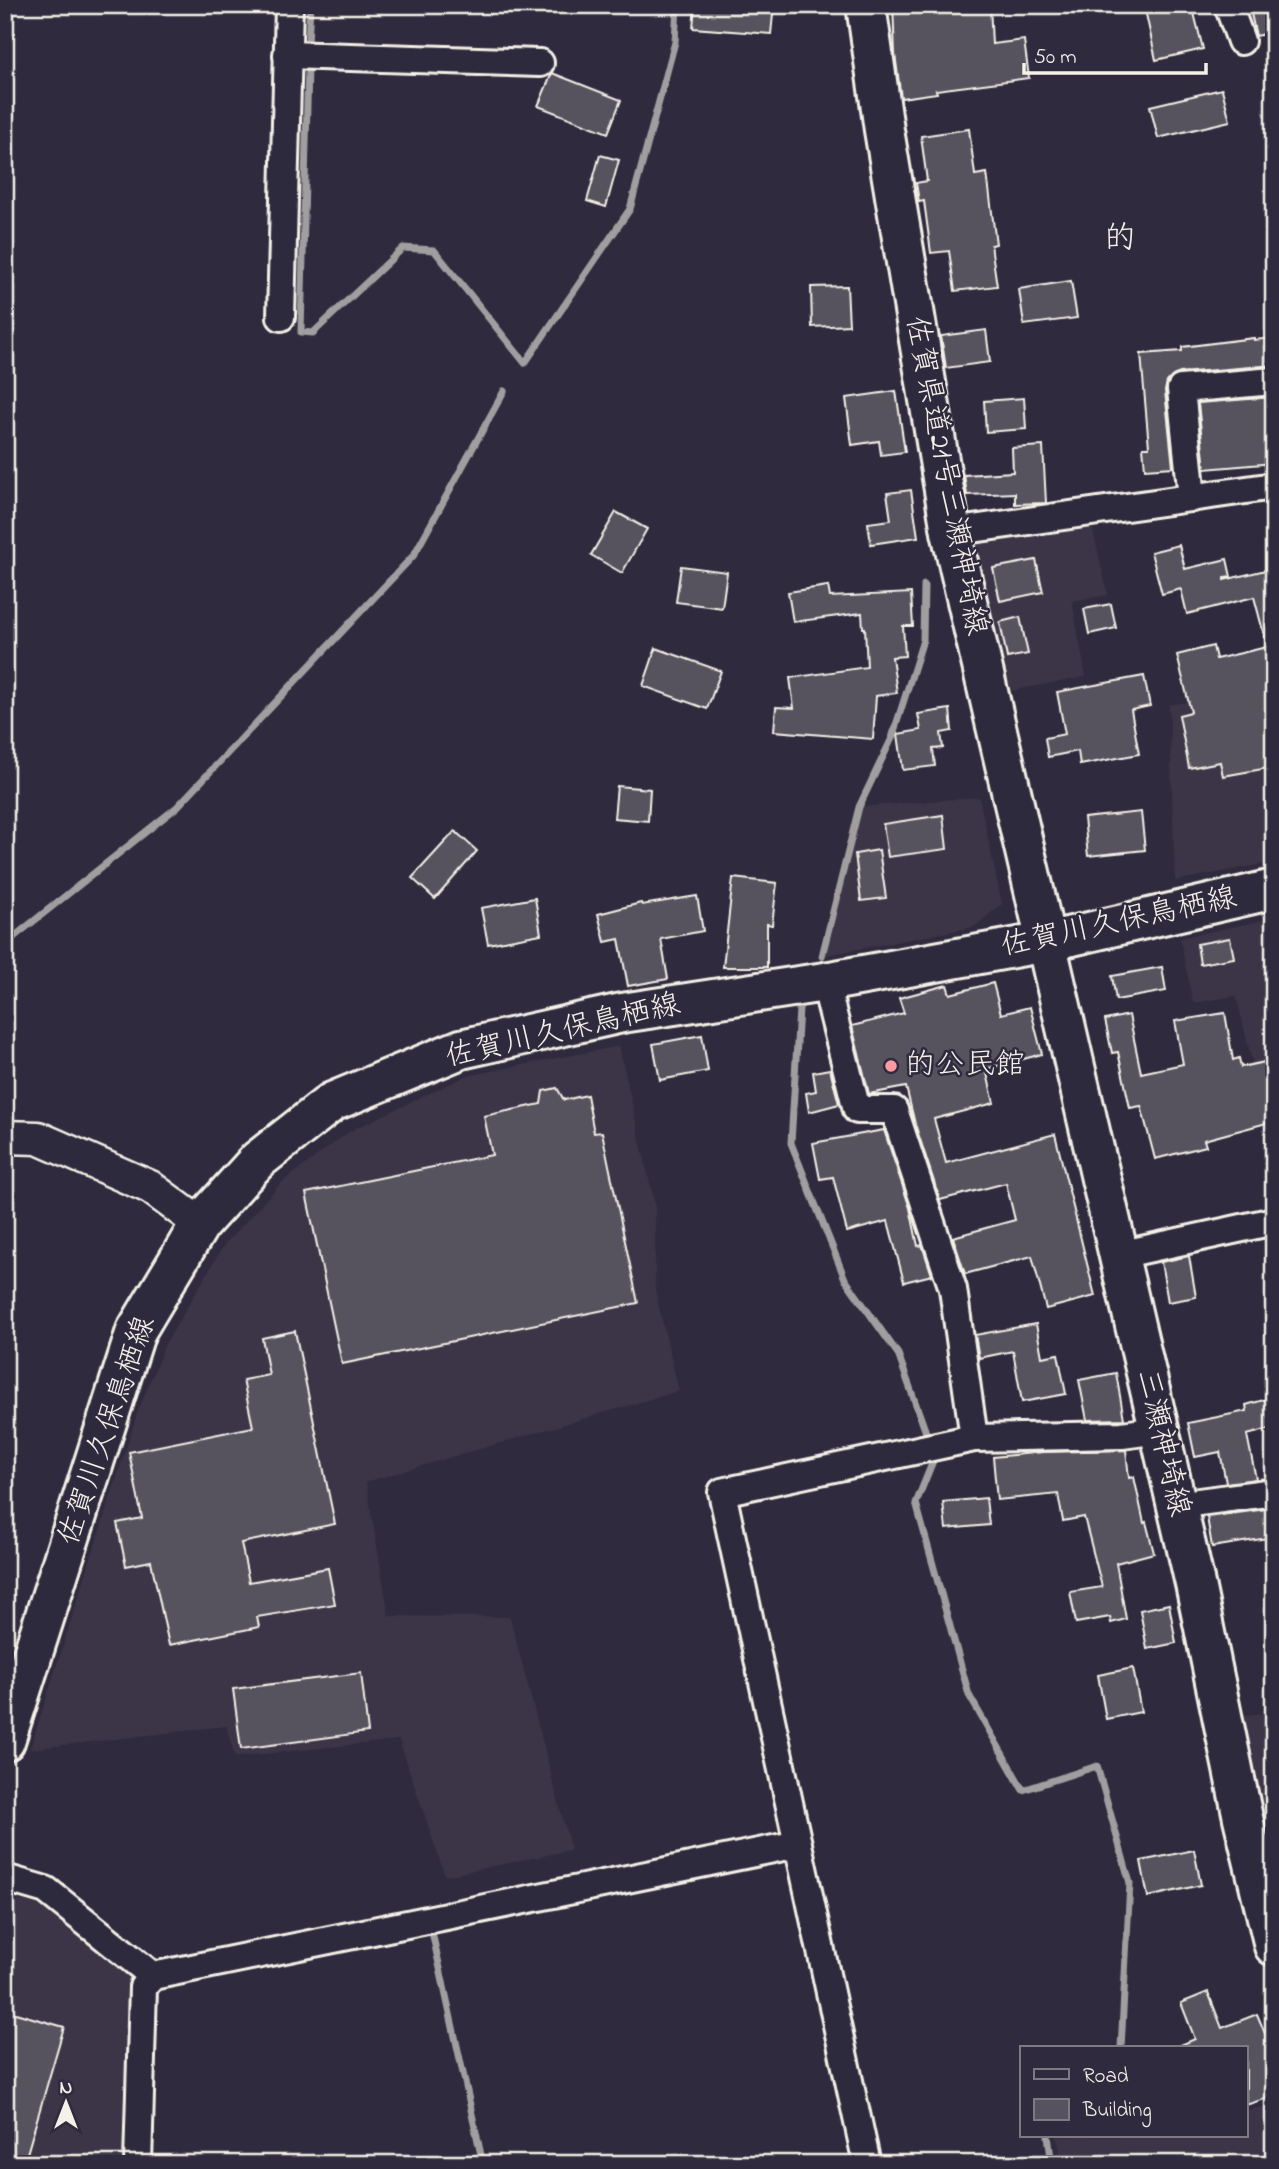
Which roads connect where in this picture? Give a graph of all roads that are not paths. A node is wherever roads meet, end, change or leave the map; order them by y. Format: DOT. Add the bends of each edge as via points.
graph roads {
  1 [pos="289,5"];
  2 [pos="866,5"];
  3 [pos="1228,5"];
  4 [pos="1241,41"];
  5 [pos="287,55"];
  6 [pos="540,63"];
  7 [pos="281,317"];
  8 [pos="1274,381"];
  9 [pos="1274,486"];
  10 [pos="1192,498"];
  11 [pos="951,532"];
  12 [pos="1274,889"];
  13 [pos="1046,942"];
  14 [pos="825,982"];
  15 [pos="5,1137"];
  16 [pos="1274,1221"];
  17 [pos="200,1224"];
  18 [pos="1119,1255"];
  19 [pos="1159,1430"];
  20 [pos="974,1438"];
  21 [pos="1274,1492"];
  22 [pos="1176,1505"];
  23 [pos="5,1741"];
  24 [pos="798,1844"];
  25 [pos="5,1878"];
  26 [pos="1274,1946"];
  27 [pos="153,1976"];
  28 [pos="138,2164"];
  29 [pos="867,2164"];
  1 -- 5 [label="street"];
  2 -- 11 [label="main road, 佐賀県道21号三瀬神埼線"];
  3 -- 4 [label="street"];
  5 -- 6 [label="street"];
  5 -- 7 [label="street"];
  8 -- 10 [label="street" via="1181,389"];
  9 -- 10 [label="street"];
  10 -- 11 [label="street"];
  11 -- 13 [label="main road, 佐賀県道21号三瀬神埼線"];
  12 -- 13 [label="main road, 佐賀川久保鳥栖線"];
  13 -- 14 [label="main road, 佐賀川久保鳥栖線"];
  13 -- 18 [label="main road, 三瀬神埼線"];
  14 -- 17 [label="main road, 佐賀川久保鳥栖線" via="622,1013 461,1049 332,1102 258,1160"];
  14 -- 20 [label="street" via="857,1110 894,1110 953,1289"];
  15 -- 17 [label="street" via="38,1138 150,1187"];
  16 -- 18 [label="street"];
  17 -- 23 [label="main road, 佐賀川久保鳥栖線" via="135,1331"];
  18 -- 19 [label="main road, 三瀬神埼線"];
  19 -- 20 [label="street"];
  19 -- 22 [label="main road, 三瀬神埼線"];
  20 -- 24 [label="street" via="722,1492"];
  21 -- 22 [label="street"];
  22 -- 26 [label="main road, 三瀬神埼線"];
  24 -- 27 [label="street"];
  24 -- 29 [label="street"];
  25 -- 27 [label="street" via="46,1890"];
  27 -- 28 [label="street" via="143,1987"];
}
